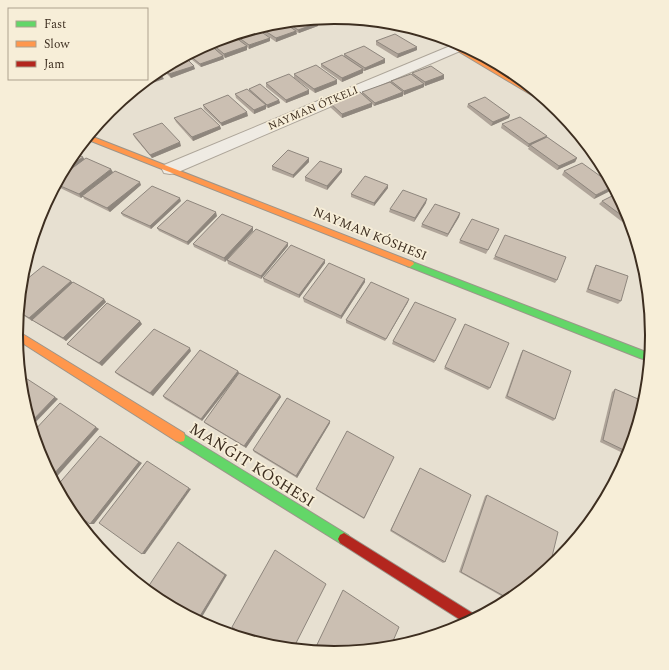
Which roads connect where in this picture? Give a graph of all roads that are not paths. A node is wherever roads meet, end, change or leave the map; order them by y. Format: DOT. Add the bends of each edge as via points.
graph roads {
  1 [pos="452,46"];
  2 [pos="455,48"];
  3 [pos="527,90"];
  4 [pos="93,138"];
  5 [pos="170,169"];
  6 [pos="23,338"];
  7 [pos="643,355"];
  8 [pos="467,616"];
  1 -- 2 [label="street"];
  2 -- 3 [label="street"];
  2 -- 5 [label="street, NAYMAN ÓTKELI"];
  4 -- 5 [label="street, NAYMAN KÓSHESI"];
  5 -- 7 [label="street, NAYMAN KÓSHESI"];
  6 -- 8 [label="street"];
}
